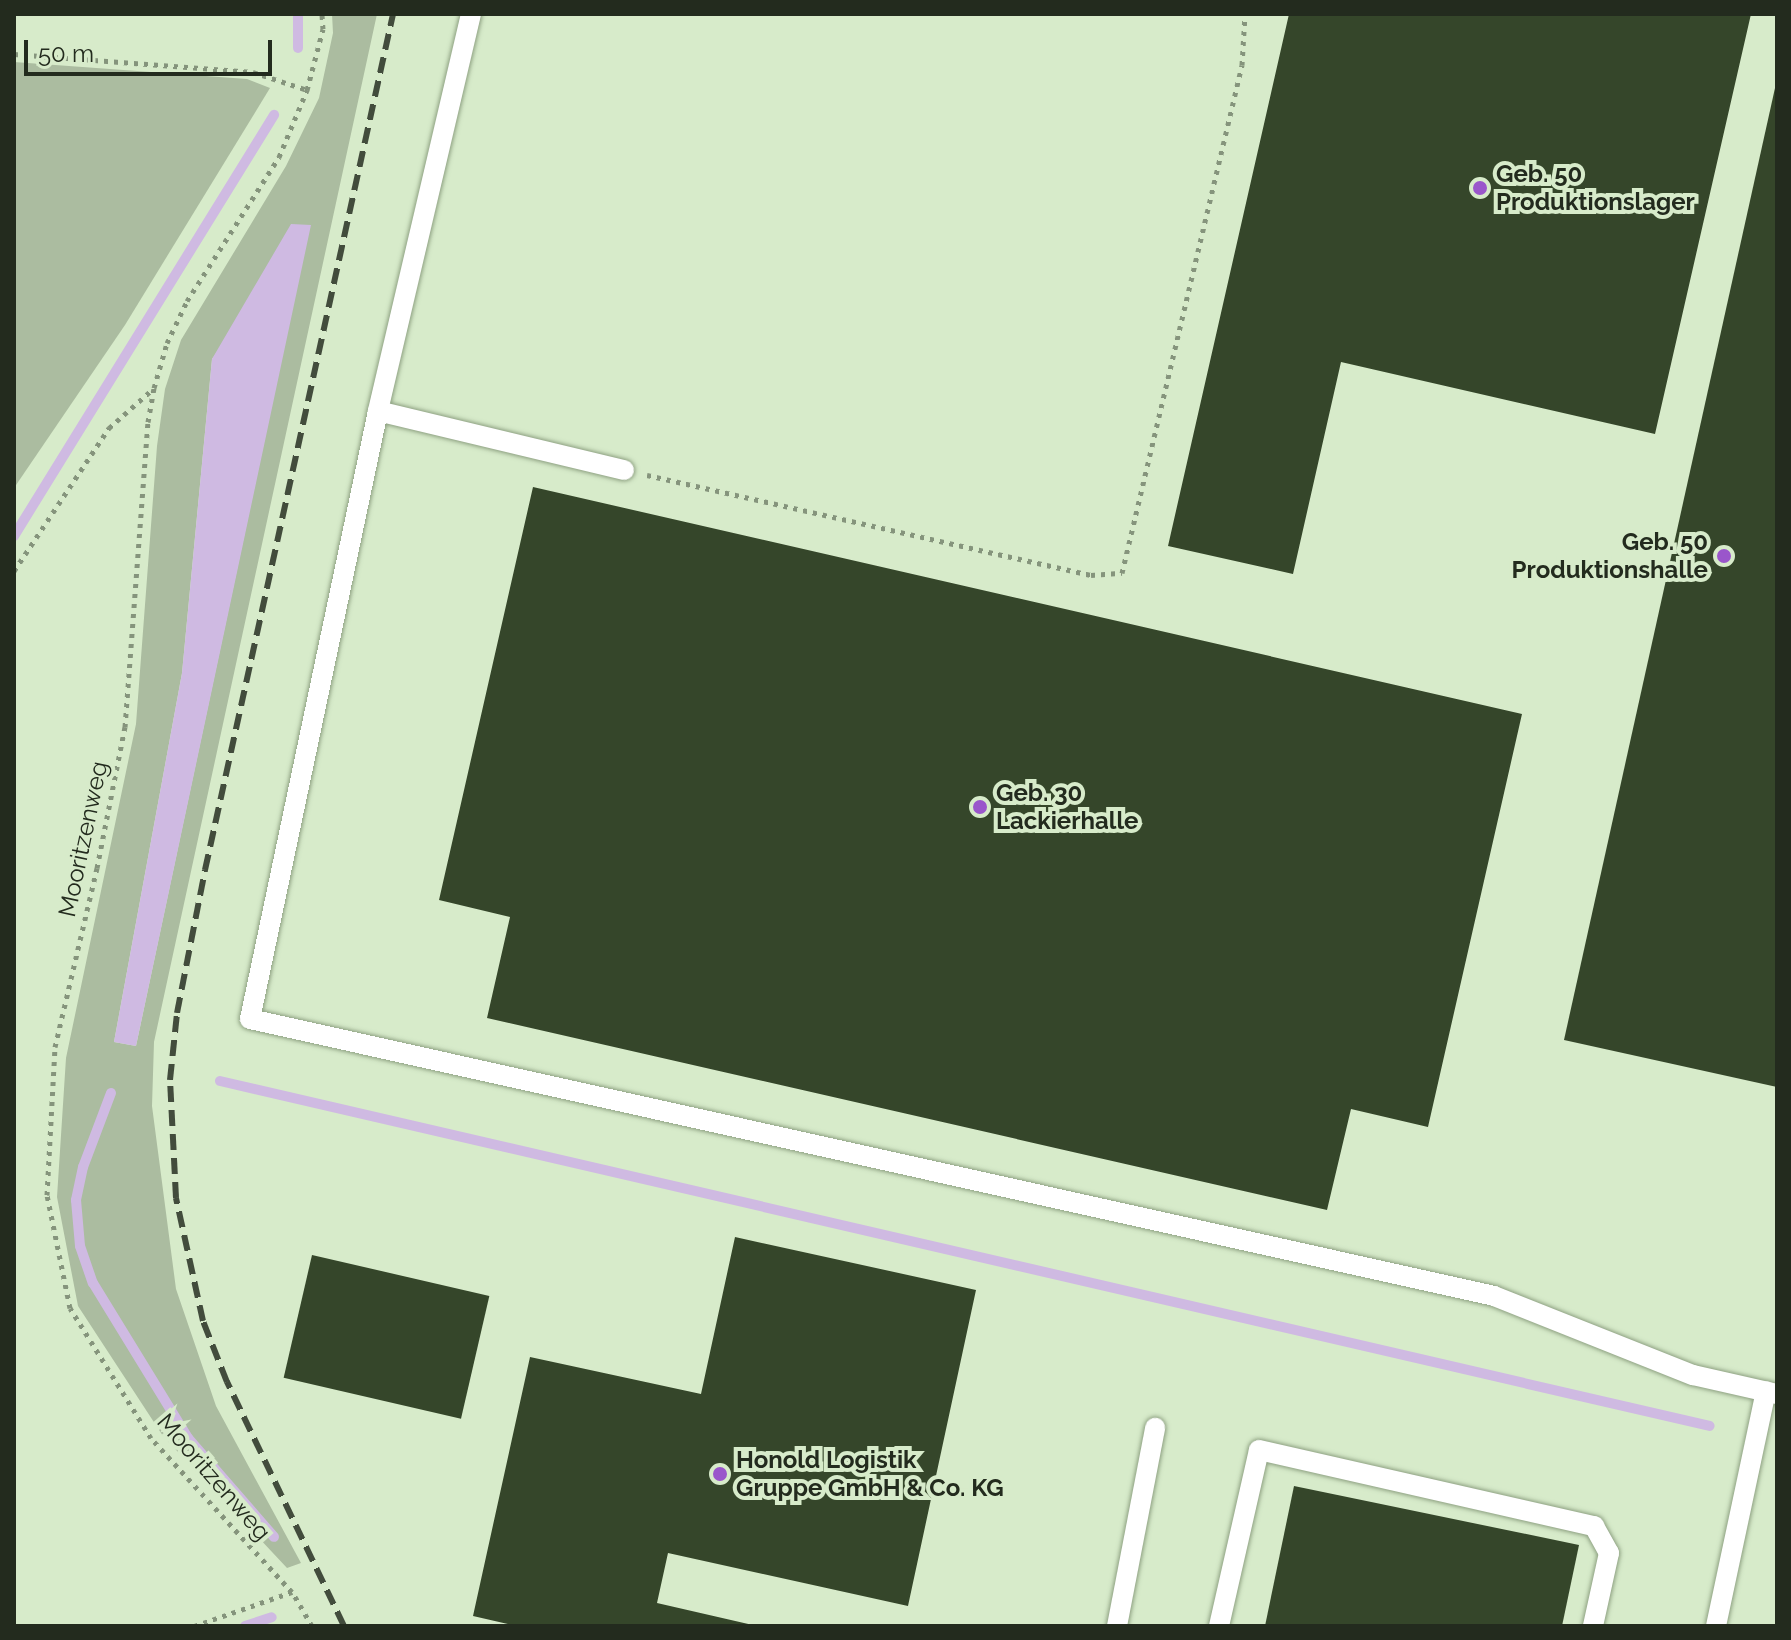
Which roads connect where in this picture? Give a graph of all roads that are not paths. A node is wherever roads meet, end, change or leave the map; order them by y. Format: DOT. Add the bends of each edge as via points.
graph roads {
  1 [pos="471,14"];
  2 [pos="378,411"];
  3 [pos="624,470"];
  4 [pos="1772,1392"];
  5 [pos="1155,1428"];
  6 [pos="1117,1626"];
  7 [pos="1219,1626"];
  8 [pos="1593,1626"];
  9 [pos="1716,1626"];
  1 -- 2 [label="lane"];
  2 -- 3 [label="lane"];
  2 -- 4 [label="lane" via="250,1019 1494,1296 1693,1375"];
  4 -- 9 [label="lane"];
  5 -- 6 [label="lane"];
  7 -- 8 [label="lane" via="1259,1450 1594,1526 1609,1553"];
}
